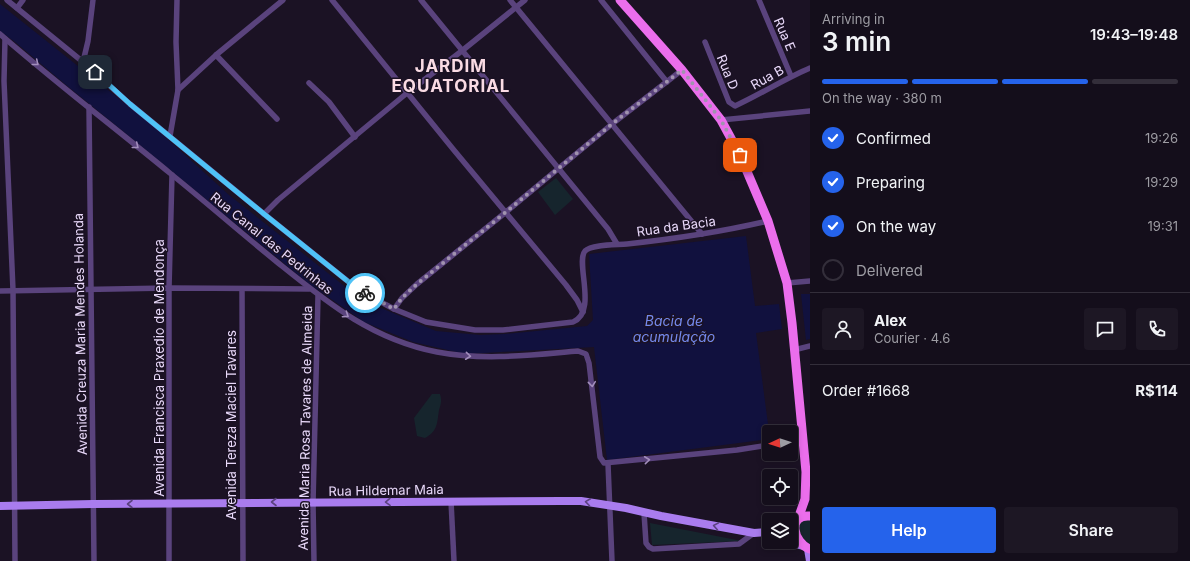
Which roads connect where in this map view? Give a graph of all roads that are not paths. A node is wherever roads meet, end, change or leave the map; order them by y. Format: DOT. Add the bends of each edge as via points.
graph roads {
  1 [pos="7,0"];
  2 [pos="23,0"];
  3 [pos="93,0"];
  4 [pos="177,0"];
  5 [pos="283,0"];
  6 [pos="332,0"];
  7 [pos="422,0"];
  8 [pos="510,0"];
  9 [pos="525,0"];
  10 [pos="600,0"];
  11 [pos="620,0"];
  12 [pos="759,0"];
  13 [pos="516,7"];
  14 [pos="17,8"];
  15 [pos="0,34"];
  16 [pos="5,39"];
  17 [pos="705,42"];
  18 [pos="463,50"];
  19 [pos="216,55"];
  20 [pos="83,62"];
  21 [pos="810,68"];
  22 [pos="682,70"];
  23 [pos="791,76"];
  24 [pos="2,81"];
  25 [pos="666,82"];
  26 [pos="309,83"];
  27 [pos="178,90"];
  28 [pos="407,93"];
  29 [pos="735,106"];
  30 [pos="89,107"];
  31 [pos="810,110"];
  32 [pos="276,119"];
  33 [pos="721,120"];
  34 [pos="612,124"];
  35 [pos="170,136"];
  36 [pos="355,137"];
  37 [pos="559,168"];
  38 [pos="172,175"];
  39 [pos="506,212"];
  40 [pos="264,214"];
  41 [pos="768,221"];
  42 [pos="702,234"];
  43 [pos="617,244"];
  44 [pos="810,281"];
  45 [pos="787,283"];
  46 [pos="169,288"];
  47 [pos="309,289"];
  48 [pos="13,290"];
  49 [pos="90,290"];
  50 [pos="242,290"];
  51 [pos="0,291"];
  52 [pos="318,296"];
  53 [pos="394,309"];
  54 [pos="583,312"];
  55 [pos="810,346"];
  56 [pos="794,350"];
  57 [pos="802,440"];
  58 [pos="798,441"];
  59 [pos="762,446"];
  60 [pos="608,464"];
  61 [pos="806,472"];
  62 [pos="810,487"];
  63 [pos="451,501"];
  64 [pos="243,502"];
  65 [pos="313,503"];
  66 [pos="93,504"];
  67 [pos="169,504"];
  68 [pos="0,506"];
  69 [pos="14,506"];
  70 [pos="609,506"];
  71 [pos="644,513"];
  72 [pos="798,514"];
  73 [pos="810,516"];
  74 [pos="798,519"];
  75 [pos="762,533"];
  76 [pos="754,534"];
  77 [pos="762,536"];
  78 [pos="798,539"];
  79 [pos="807,548"];
  80 [pos="15,561"];
  81 [pos="94,561"];
  82 [pos="169,561"];
  83 [pos="243,561"];
  84 [pos="314,561"];
  85 [pos="454,561"];
  86 [pos="612,561"];
  87 [pos="810,561"];
  1 -- 14 [label="street, Rua Canal das Pedrinhas"];
  2 -- 14 [label="street"];
  3 -- 20 [label="street"];
  4 -- 27 [label="street"];
  5 -- 19 [label="street"];
  6 -- 28 [label="street"];
  7 -- 18 [label="street"];
  8 -- 13 [label="street"];
  9 -- 13 [label="street"];
  10 -- 25 [label="street"];
  11 -- 22 [label="main road"];
  12 -- 23 [label="street, Rua E"];
  13 -- 18 [label="street"];
  13 -- 34 [label="street"];
  14 -- 20 [label="street, Rua Canal das Pedrinhas"];
  15 -- 16 [label="street, Rua Canal das Pedrinhas"];
  16 -- 24 [label="street"];
  16 -- 30 [label="street, Rua Canal das Pedrinhas, one-way"];
  17 -- 29 [label="street, Rua D" via="729,102"];
  18 -- 28 [label="street"];
  18 -- 37 [label="street"];
  19 -- 27 [label="street"];
  19 -- 32 [label="street"];
  20 -- 35 [label="street, Rua Canal das Pedrinhas"];
  21 -- 23 [label="street, Rua B"];
  22 -- 25 [label="street"];
  22 -- 33 [label="main road"];
  23 -- 29 [label="street, Rua B"];
  24 -- 48 [label="street"];
  25 -- 34 [label="street"];
  26 -- 36 [label="street" via="329,102"];
  27 -- 35 [label="street"];
  28 -- 36 [label="street"];
  28 -- 39 [label="street"];
  30 -- 38 [label="street, Rua Canal das Pedrinhas, one-way"];
  30 -- 49 [label="street, Avenida Creuza Maria Mendes Holanda"];
  31 -- 33 [label="street"];
  33 -- 41 [label="main road" via="740,155"];
  34 -- 37 [label="street"];
  34 -- 42 [label="street"];
  35 -- 40 [label="street, Rua Canal das Pedrinhas"];
  36 -- 40 [label="street"];
  37 -- 39 [label="street"];
  37 -- 43 [label="street"];
  38 -- 46 [label="street, Avenida Francisca Praxedio de Mendonça"];
  38 -- 47 [label="street, Rua Canal das Pedrinhas"];
  39 -- 53 [label="street" via="417,284"];
  39 -- 54 [label="street" via="566,285"];
  40 -- 53 [label="street, Rua Canal das Pedrinhas" via="350,283"];
  41 -- 42 [label="street, Rua da Bacia"];
  41 -- 45 [label="main road"];
  42 -- 43 [label="street, Rua da Bacia"];
  43 -- 54 [label="street, Rua da Bacia" via="599,246 584,253"];
  44 -- 45 [label="street"];
  45 -- 56 [label="main road"];
  46 -- 49 [label="street"];
  46 -- 50 [label="street"];
  46 -- 67 [label="street, Avenida Francisca Praxedio de Mendonça"];
  47 -- 50 [label="street"];
  47 -- 52 [label="street, Rua Canal das Pedrinhas"];
  48 -- 49 [label="street"];
  48 -- 51 [label="street"];
  48 -- 69 [label="street"];
  49 -- 66 [label="street, Avenida Creuza Maria Mendes Holanda"];
  50 -- 64 [label="street, Avenida Tereza Maciel Tavares"];
  52 -- 60 [label="street, Rua Canal das Pedrinhas, one-way" via="371,330 436,352 486,358 578,352 586,354 600,457"];
  52 -- 65 [label="street, Avenida Maria Rosa Tavares de Almeida"];
  53 -- 54 [label="street, Rua Canal das Pedrinhas" via="434,324 482,331 569,323 578,320"];
  55 -- 56 [label="street"];
  56 -- 57 [label="main road"];
  57 -- 58 [label="street"];
  57 -- 61 [label="main road"];
  60 -- 59 [label="street, one-way"];
  60 -- 70 [label="street"];
  61 -- 62 [label="main road"];
  61 -- 72 [label="main road" via="805,499"];
  63 -- 65 [label="main road, Rua Hildemar Maia, one-way"];
  70 -- 63 [label="main road, Rua Hildemar Maia, one-way" via="581,501"];
  63 -- 85 [label="street"];
  65 -- 64 [label="main road, Rua Hildemar Maia, one-way"];
  64 -- 67 [label="main road, Rua Hildemar Maia"];
  64 -- 83 [label="street, Avenida Tereza Maciel Tavares"];
  65 -- 84 [label="street, Avenida Maria Rosa Tavares de Almeida"];
  67 -- 66 [label="main road, Rua Hildemar Maia, one-way"];
  66 -- 69 [label="main road, Rua Hildemar Maia"];
  66 -- 81 [label="street, Avenida Creuza Maria Mendes Holanda"];
  67 -- 82 [label="street, Avenida Francisca Praxedio de Mendonça"];
  68 -- 69 [label="main road, Rua Hildemar Maia"];
  69 -- 80 [label="street"];
  70 -- 71 [label="main road, Rua Hildemar Maia"];
  70 -- 86 [label="street"];
  76 -- 71 [label="main road, Rua Hildemar Maia, one-way"];
  71 -- 76 [label="street" via="646,543 653,549 739,544"];
  73 -- 74 [label="main road"];
  75 -- 76 [label="main road, Rua Hildemar Maia"];
  76 -- 77 [label="main road"];
  78 -- 79 [label="main road"];
  79 -- 87 [label="main road"];
}
